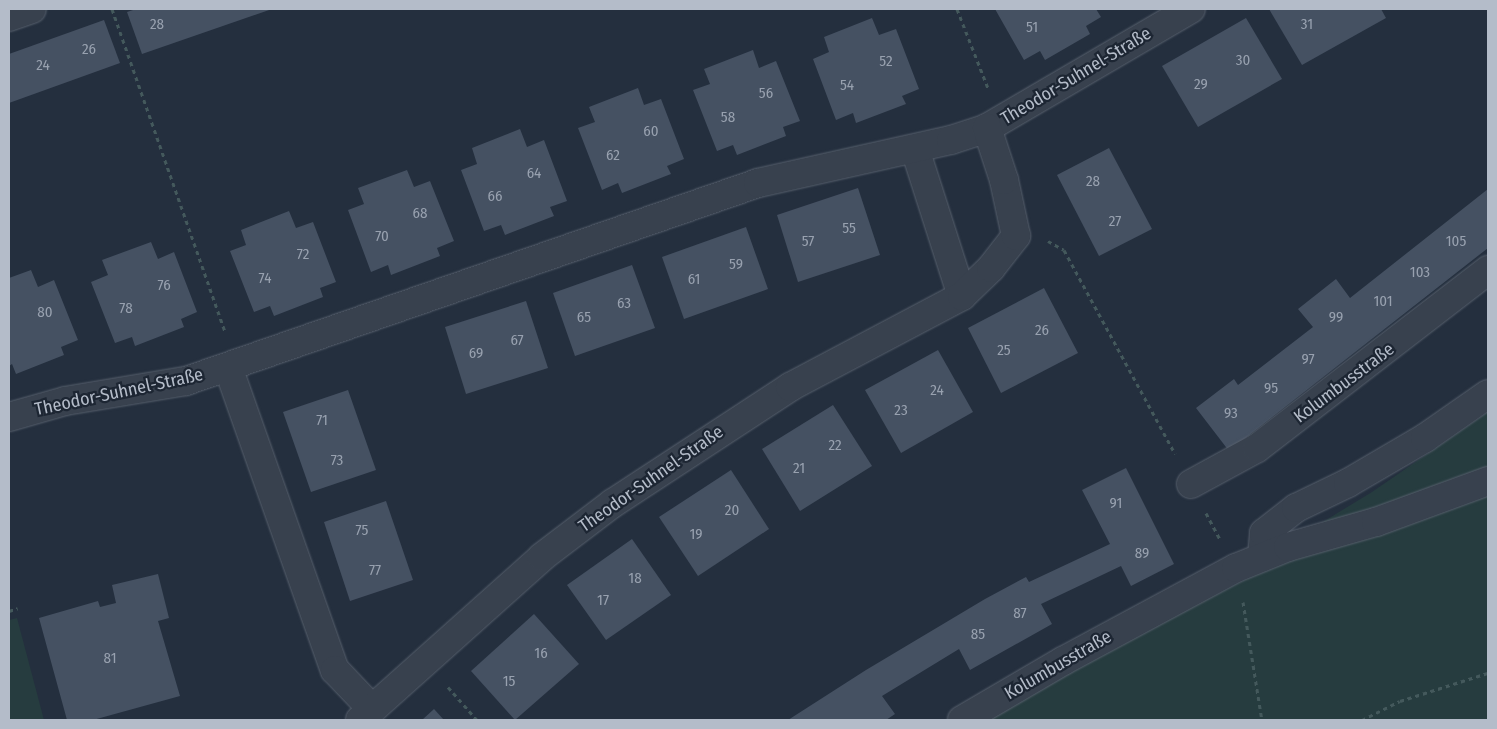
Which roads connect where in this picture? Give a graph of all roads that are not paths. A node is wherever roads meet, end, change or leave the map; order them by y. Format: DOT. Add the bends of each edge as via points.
graph roads {
  1 [pos="32,9"];
  2 [pos="1191,9"];
  3 [pos="9,17"];
  4 [pos="994,125"];
  5 [pos="915,149"];
  6 [pos="1488,270"];
  7 [pos="962,296"];
  8 [pos="232,366"];
  9 [pos="1488,394"];
  10 [pos="9,417"];
  11 [pos="1488,481"];
  12 [pos="1197,495"];
  13 [pos="1262,557"];
  14 [pos="366,714"];
  15 [pos="962,720"];
  1 -- 3 [label="street"];
  2 -- 4 [label="street, Theodor-Suhnel-Straße"];
  4 -- 5 [label="street, Theodor-Suhnel-Straße"];
  4 -- 7 [label="street, Theodor-Suhnel-Straße" via="1016,236 991,268"];
  5 -- 7 [label="street"];
  5 -- 8 [label="street, Theodor-Suhnel-Straße" via="758,183"];
  6 -- 12 [label="street, Kolumbusstraße"];
  7 -- 14 [label="street, Theodor-Suhnel-Straße" via="790,387 670,463 542,557"];
  8 -- 10 [label="street, Theodor-Suhnel-Straße" via="186,381 65,402"];
  8 -- 14 [label="street, Theodor-Suhnel-Straße" via="335,670"];
  9 -- 13 [label="street" via="1417,443 1348,483 1296,508 1264,533"];
  11 -- 13 [label="street, Kolumbusstraße" via="1376,522"];
  13 -- 15 [label="street, Kolumbusstraße" via="1063,660"];
}
